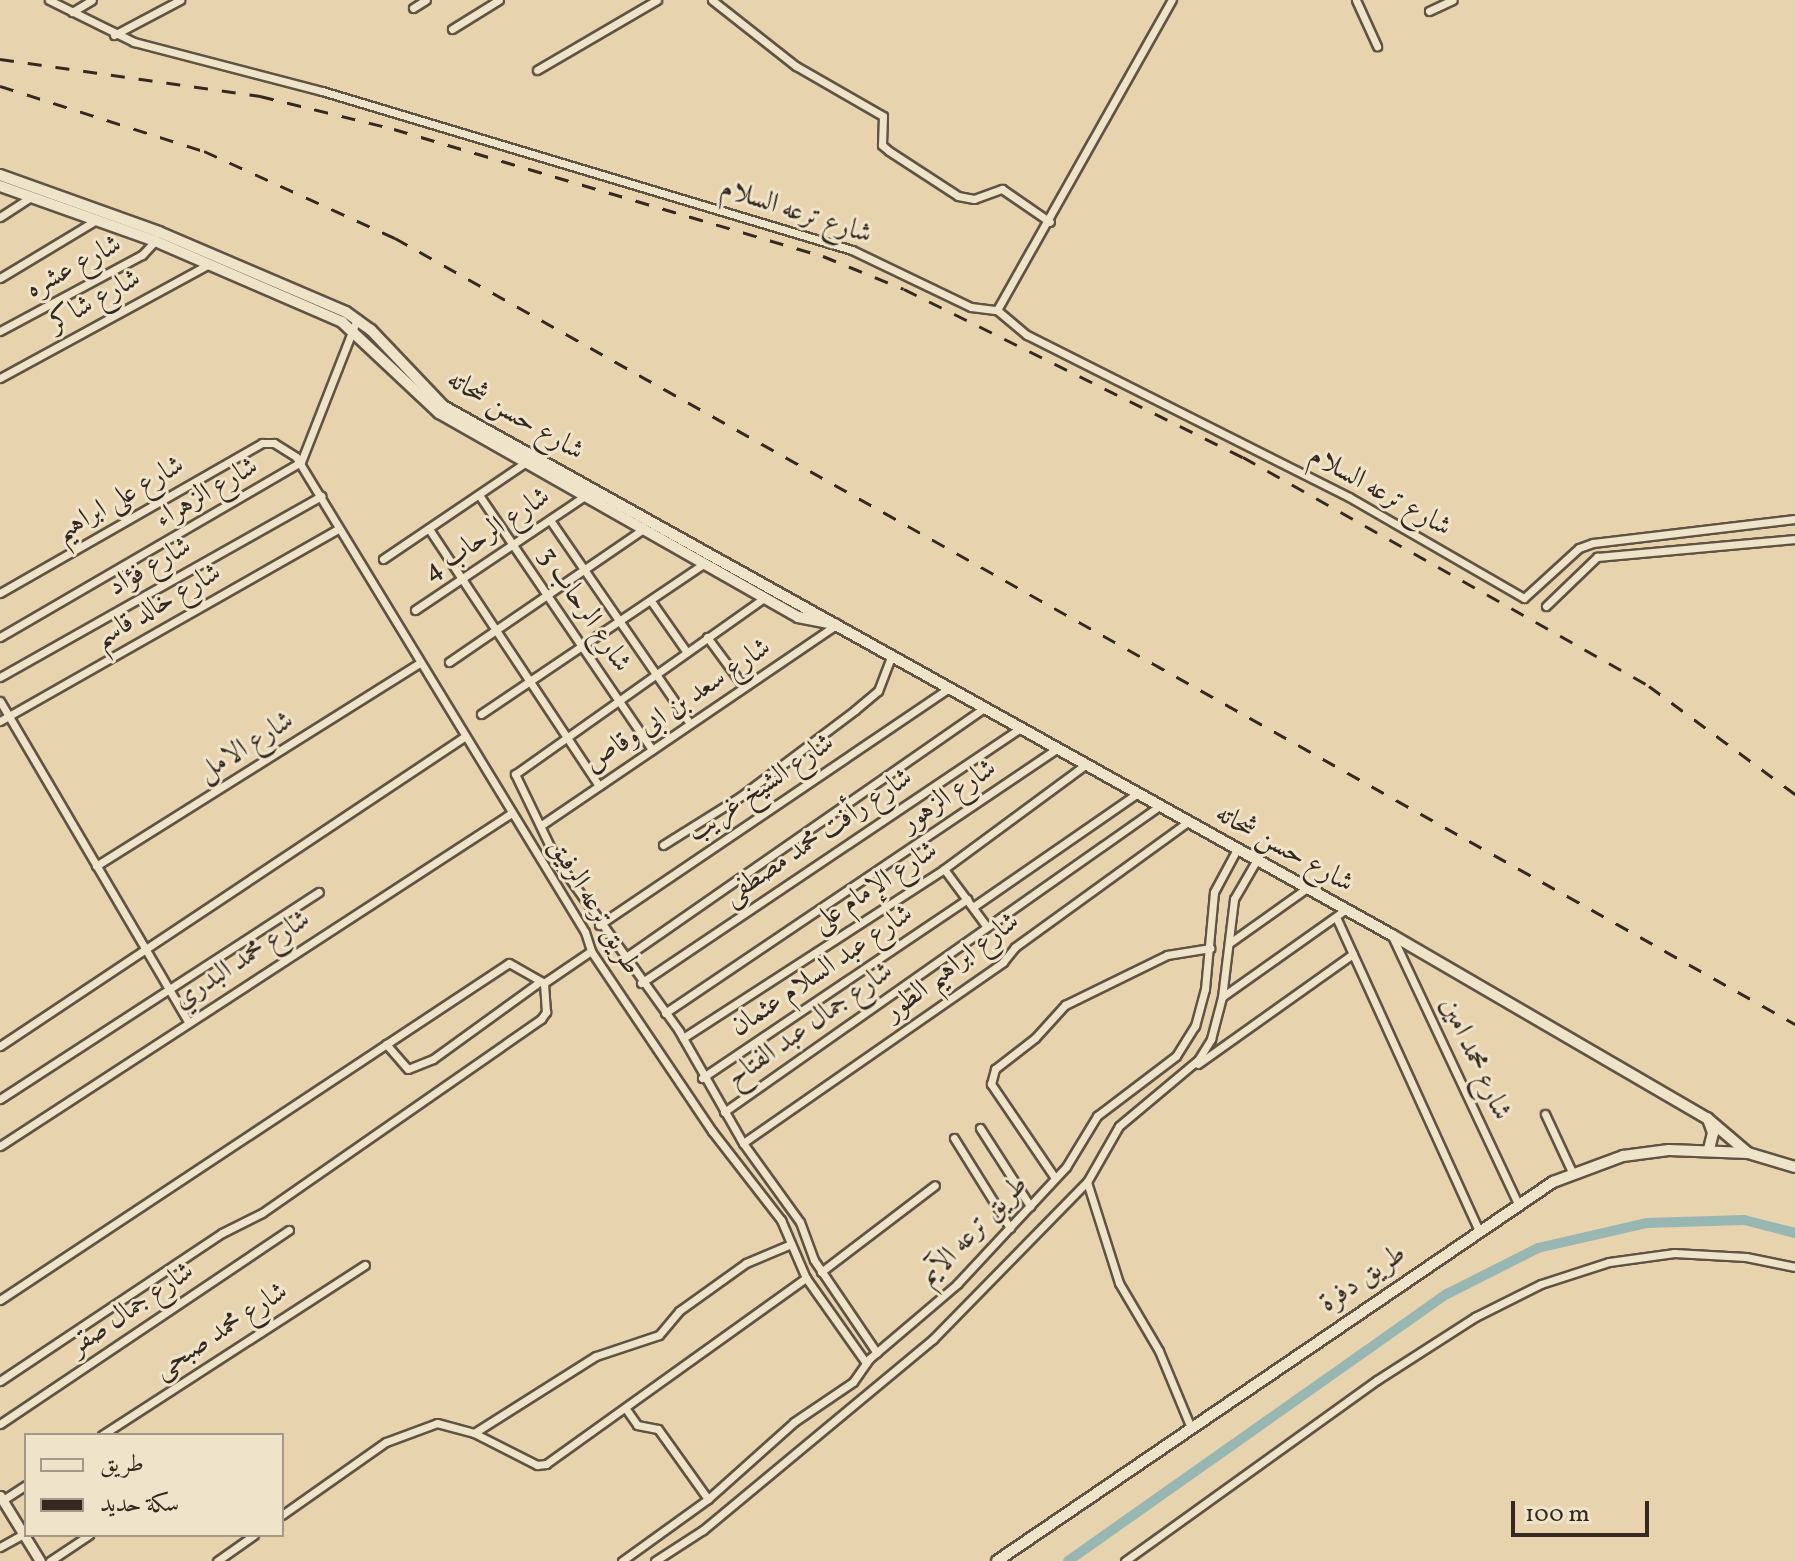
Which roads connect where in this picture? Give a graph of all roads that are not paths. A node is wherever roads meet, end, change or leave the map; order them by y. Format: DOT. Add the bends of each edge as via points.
graph roads {
  1 [pos="49,0"];
  2 [pos="92,0"];
  3 [pos="180,0"];
  4 [pos="426,0"];
  5 [pos="499,0"];
  6 [pos="657,0"];
  7 [pos="712,0"];
  8 [pos="1172,0"];
  9 [pos="1356,0"];
  10 [pos="1453,0"];
  11 [pos="413,8"];
  12 [pos="1429,11"];
  13 [pos="72,12"];
  14 [pos="452,29"];
  15 [pos="114,35"];
  16 [pos="1377,46"];
  17 [pos="537,70"];
  18 [pos="0,175"];
  19 [pos="0,186"];
  20 [pos="31,197"];
  21 [pos="0,217"];
  22 [pos="96,220"];
  23 [pos="1050,222"];
  24 [pos="157,236"];
  25 [pos="210,263"];
  26 [pos="0,278"];
  27 [pos="261,280"];
  28 [pos="997,310"];
  29 [pos="355,324"];
  30 [pos="0,331"];
  31 [pos="0,378"];
  32 [pos="301,462"];
  33 [pos="525,463"];
  34 [pos="479,495"];
  35 [pos="321,496"];
  36 [pos="583,497"];
  37 [pos="1795,519"];
  38 [pos="550,520"];
  39 [pos="338,529"];
  40 [pos="429,529"];
  41 [pos="642,530"];
  42 [pos="1795,539"];
  43 [pos="513,544"];
  44 [pos="383,559"];
  45 [pos="703,564"];
  46 [pos="584,570"];
  47 [pos="462,579"];
  48 [pos="0,593"];
  49 [pos="547,595"];
  50 [pos="764,598"];
  51 [pos="651,601"];
  52 [pos="1546,606"];
  53 [pos="415,610"];
  54 [pos="620,622"];
  55 [pos="837,624"];
  56 [pos="496,630"];
  57 [pos="0,637"];
  58 [pos="707,637"];
  59 [pos="582,647"];
  60 [pos="686,651"];
  61 [pos="892,655"];
  62 [pos="449,662"];
  63 [pos="418,664"];
  64 [pos="655,673"];
  65 [pos="0,677"];
  66 [pos="530,682"];
  67 [pos="744,687"];
  68 [pos="949,688"];
  69 [pos="617,699"];
  70 [pos="0,701"];
  71 [pos="984,708"];
  72 [pos="481,714"];
  73 [pos="8,717"];
  74 [pos="0,721"];
  75 [pos="690,724"];
  76 [pos="1020,728"];
  77 [pos="565,735"];
  78 [pos="464,737"];
  79 [pos="1057,749"];
  80 [pos="652,750"];
  81 [pos="1085,765"];
  82 [pos="599,786"];
  83 [pos="1136,794"];
  84 [pos="1158,807"];
  85 [pos="510,814"];
  86 [pos="1186,823"];
  87 [pos="543,824"];
  88 [pos="663,845"];
  89 [pos="1236,851"];
  90 [pos="1256,861"];
  91 [pos="96,866"];
  92 [pos="944,869"];
  93 [pos="1307,888"];
  94 [pos="319,892"];
  95 [pos="970,903"];
  96 [pos="1340,914"];
  97 [pos="599,925"];
  98 [pos="987,927"];
  99 [pos="1392,935"];
  100 [pos="1231,942"];
  101 [pos="1210,948"];
  102 [pos="147,951"];
  103 [pos="591,951"];
  104 [pos="1353,954"];
  105 [pos="623,959"];
  106 [pos="541,983"];
  107 [pos="641,983"];
  108 [pos="169,988"];
  109 [pos="1222,997"];
  110 [pos="665,1013"];
  111 [pos="188,1021"];
  112 [pos="683,1038"];
  113 [pos="386,1044"];
  114 [pos="0,1046"];
  115 [pos="1187,1072"];
  116 [pos="702,1078"];
  117 [pos="0,1099"];
  118 [pos="724,1112"];
  119 [pos="1545,1114"];
  120 [pos="1707,1118"];
  121 [pos="980,1128"];
  122 [pos="954,1138"];
  123 [pos="743,1143"];
  124 [pos="0,1146"];
  125 [pos="1709,1149"];
  126 [pos="1748,1153"];
  127 [pos="1795,1167"];
  128 [pos="1572,1172"];
  129 [pos="1055,1178"];
  130 [pos="1087,1182"];
  131 [pos="935,1185"];
  132 [pos="1517,1202"];
  133 [pos="1030,1206"];
  134 [pos="1010,1228"];
  135 [pos="1478,1228"];
  136 [pos="289,1230"];
  137 [pos="791,1244"];
  138 [pos="365,1265"];
  139 [pos="1795,1267"];
  140 [pos="821,1272"];
  141 [pos="806,1278"];
  142 [pos="0,1300"];
  143 [pos="877,1353"];
  144 [pos="866,1363"];
  145 [pos="0,1381"];
  146 [pos="626,1409"];
  147 [pos="0,1424"];
  148 [pos="1191,1428"];
  149 [pos="105,1433"];
  150 [pos="474,1433"];
  151 [pos="24,1486"];
  152 [pos="1,1498"];
  153 [pos="708,1499"];
  154 [pos="284,1514"];
  155 [pos="23,1534"];
  156 [pos="25,1537"];
  157 [pos="86,1537"];
  158 [pos="251,1537"];
  159 [pos="0,1547"];
  160 [pos="40,1561"];
  161 [pos="50,1561"];
  162 [pos="217,1561"];
  163 [pos="622,1561"];
  164 [pos="655,1561"];
  165 [pos="997,1561"];
  166 [pos="1125,1561"];
  1 -- 13 [label="street, شارع ترعه السلام"];
  2 -- 13 [label="street"];
  3 -- 15 [label="street"];
  4 -- 11 [label="street"];
  5 -- 14 [label="street"];
  6 -- 17 [label="street"];
  7 -- 23 [label="street" via="796,66 883,116 882,145 889,151 958,196 974,199 1002,189"];
  8 -- 23 [label="street"];
  9 -- 16 [label="street"];
  10 -- 12 [label="street"];
  13 -- 15 [label="street, شارع ترعه السلام"];
  15 -- 28 [label="street, شارع ترعه السلام" via="837,244 971,307"];
  18 -- 24 [label="main road, شارع حسن شحاته"];
  19 -- 20 [label="main road, شارع حسن شحاته"];
  20 -- 21 [label="street"];
  20 -- 22 [label="main road, شارع حسن شحاته"];
  22 -- 24 [label="main road, شارع حسن شحاته"];
  22 -- 26 [label="street"];
  23 -- 28 [label="street"];
  24 -- 25 [label="main road, شارع حسن شحاته"];
  24 -- 27 [label="main road, شارع حسن شحاته"];
  24 -- 30 [label="street, شارع عشره" via="142,255"];
  25 -- 27 [label="main road, شارع حسن شحاته"];
  25 -- 31 [label="street, شارع شاكر"];
  27 -- 29 [label="main road, شارع حسن شحاته"];
  28 -- 37 [label="street, شارع ترعه السلام" via="1027,335 1349,497 1524,598 1579,548 1593,543"];
  29 -- 32 [label="street, شارع الزهراء"];
  29 -- 33 [label="main road, شارع حسن شحاته" via="431,408"];
  29 -- 55 [label="main road, شارع حسن شحاته" via="443,406"];
  32 -- 35 [label="street, طريق ترعه الرفيق"];
  32 -- 48 [label="street, شارع على ابراهيم" via="280,446 262,443"];
  32 -- 57 [label="street, شارع الزهراء"];
  33 -- 34 [label="street"];
  33 -- 36 [label="main road, شارع حسن شحاته"];
  34 -- 40 [label="street"];
  34 -- 43 [label="street, شارع الرحاب 3"];
  35 -- 39 [label="street, طريق ترعه الرفيق"];
  35 -- 65 [label="street, شارع فؤاد"];
  36 -- 38 [label="street, شارع الرحاب 4"];
  36 -- 41 [label="main road, شارع حسن شحاته"];
  38 -- 43 [label="street, شارع الرحاب 4"];
  38 -- 46 [label="street"];
  39 -- 63 [label="street, طريق ترعه الرفيق"];
  39 -- 73 [label="street, شارع خالد قاسم"];
  40 -- 44 [label="street"];
  40 -- 47 [label="street"];
  41 -- 45 [label="main road, شارع حسن شحاته"];
  41 -- 46 [label="street"];
  42 -- 52 [label="street" via="1591,559"];
  43 -- 47 [label="street, شارع الرحاب 4"];
  43 -- 49 [label="street, شارع الرحاب 3"];
  45 -- 50 [label="main road, شارع حسن شحاته"];
  45 -- 51 [label="street"];
  46 -- 49 [label="street"];
  46 -- 54 [label="street"];
  47 -- 53 [label="street, شارع الرحاب 4"];
  47 -- 56 [label="street"];
  49 -- 56 [label="street"];
  49 -- 59 [label="street, شارع الرحاب 3"];
  50 -- 55 [label="main road, شارع حسن شحاته" via="807,622"];
  50 -- 58 [label="street"];
  51 -- 54 [label="street"];
  51 -- 60 [label="street"];
  54 -- 59 [label="street"];
  54 -- 64 [label="street"];
  55 -- 61 [label="main road, شارع حسن شحاته"];
  55 -- 67 [label="street, شارع سعد بن ابى وقاص"];
  56 -- 62 [label="street"];
  56 -- 66 [label="street"];
  58 -- 60 [label="street"];
  58 -- 67 [label="street"];
  59 -- 66 [label="street"];
  59 -- 69 [label="street, شارع الرحاب 3"];
  60 -- 64 [label="street"];
  61 -- 68 [label="main road, شارع حسن شحاته"];
  61 -- 88 [label="street" via="878,691 741,796"];
  63 -- 78 [label="street, طريق ترعه الرفيق"];
  63 -- 91 [label="street, شارع الامل"];
  64 -- 69 [label="street"];
  64 -- 75 [label="street"];
  66 -- 72 [label="street"];
  66 -- 77 [label="street"];
  67 -- 75 [label="street, شارع سعد بن ابى وقاص"];
  68 -- 71 [label="main road, شارع حسن شحاته"];
  68 -- 97 [label="street, شارع الشيخ غريب"];
  69 -- 77 [label="street"];
  69 -- 80 [label="street, شارع الرحاب 3"];
  70 -- 73 [label="street"];
  71 -- 76 [label="main road, شارع حسن شحاته"];
  71 -- 105 [label="street"];
  73 -- 74 [label="street, شارع خالد قاسم"];
  73 -- 91 [label="street"];
  75 -- 80 [label="street, شارع سعد بن ابى وقاص"];
  76 -- 79 [label="main road, شارع حسن شحاته"];
  76 -- 107 [label="street, شارع رأفت محمد مصطفى"];
  77 -- 82 [label="street"];
  77 -- 87 [label="street, طريق ترعه الرفيق" via="517,769 515,777"];
  78 -- 85 [label="street, طريق ترعه الرفيق"];
  78 -- 102 [label="street"];
  79 -- 81 [label="main road, شارع حسن شحاته"];
  79 -- 110 [label="street, شارع الزهور"];
  80 -- 82 [label="street, شارع سعد بن ابى وقاص"];
  81 -- 83 [label="main road, شارع حسن شحاته"];
  81 -- 92 [label="street, شارع الإمام على"];
  82 -- 87 [label="street, شارع سعد بن ابى وقاص"];
  83 -- 84 [label="main road, شارع حسن شحاته"];
  83 -- 95 [label="street, شارع عبد السلام عثمان"];
  84 -- 86 [label="main road, شارع حسن شحاته"];
  84 -- 98 [label="street, شارع جمال عبد الفتاح"];
  85 -- 103 [label="street, طريق ترعه الرفيق" via="585,932"];
  85 -- 111 [label="street, شارع محمد البدري"];
  86 -- 89 [label="main road, شارع حسن شحاته"];
  86 -- 123 [label="street, شارع ابراهيم الطور" via="1015,947 1003,962"];
  87 -- 97 [label="street, طريق ترعه الرفيق" via="554,855"];
  89 -- 90 [label="main road, شارع حسن شحاته"];
  89 -- 101 [label="street, طريق ترعه الآيم" via="1214,892"];
  90 -- 93 [label="main road, شارع حسن شحاته"];
  90 -- 100 [label="street, طريق ترعه الآيم" via="1234,899"];
  91 -- 102 [label="street"];
  92 -- 95 [label="street"];
  92 -- 112 [label="street, شارع الإمام على"];
  93 -- 96 [label="main road, شارع حسن شحاته"];
  93 -- 100 [label="street"];
  94 -- 108 [label="street"];
  95 -- 98 [label="street"];
  95 -- 116 [label="street, شارع عبد السلام عثمان"];
  96 -- 99 [label="main road, شارع حسن شحاته"];
  96 -- 104 [label="street"];
  96 -- 109 [label="street"];
  97 -- 105 [label="street, طريق ترعه الرفيق"];
  98 -- 118 [label="street, شارع جمال عبد الفتاح"];
  99 -- 120 [label="main road, شارع حسن شحاته"];
  99 -- 132 [label="street, شارع محمد امين"];
  100 -- 109 [label="street, طريق ترعه الآيم"];
  101 -- 129 [label="street, طريق ترعه الآيم" via="1205,989 1182,1048 1097,1116"];
  101 -- 129 [label="street" via="1167,955 1065,1005 1035,1038 995,1069 991,1084"];
  102 -- 108 [label="street"];
  102 -- 114 [label="street"];
  103 -- 106 [label="street"];
  103 -- 137 [label="street, طريق ترعه الرفيق" via="712,1131 781,1220"];
  104 -- 115 [label="street"];
  104 -- 135 [label="street"];
  105 -- 107 [label="street, طريق ترعه الرفيق"];
  106 -- 113 [label="street" via="509,963"];
  106 -- 113 [label="street" via="433,1059 408,1069"];
  106 -- 145 [label="street" via="546,1012 541,1019 262,1213 222,1233"];
  107 -- 110 [label="street, طريق ترعه الرفيق"];
  108 -- 111 [label="street"];
  108 -- 117 [label="street"];
  109 -- 115 [label="street, طريق ترعه الآيم" via="1211,1039"];
  110 -- 112 [label="street, طريق ترعه الرفيق"];
  111 -- 124 [label="street, شارع محمد البدري"];
  112 -- 116 [label="street, طريق ترعه الرفيق"];
  113 -- 142 [label="street"];
  115 -- 130 [label="street, طريق ترعه الآيم" via="1119,1126"];
  116 -- 118 [label="street, طريق ترعه الرفيق"];
  118 -- 123 [label="street, طريق ترعه الرفيق"];
  119 -- 128 [label="street"];
  120 -- 125 [label="main road" via="1713,1133"];
  120 -- 126 [label="main road, شارع حسن شحاته"];
  121 -- 133 [label="street"];
  122 -- 134 [label="street"];
  123 -- 140 [label="street, طريق ترعه الرفيق" via="798,1218"];
  125 -- 126 [label="main road, طريق دفرة"];
  125 -- 128 [label="main road, طريق دفرة" via="1623,1156"];
  126 -- 127 [label="main road, طريق دفرة"];
  128 -- 132 [label="main road, طريق دفرة"];
  129 -- 133 [label="street, طريق ترعه الآيم"];
  130 -- 148 [label="street" via="1119,1283 1159,1351"];
  130 -- 164 [label="street, طريق ترعه الآيم" via="884,1384 703,1530"];
  131 -- 140 [label="street"];
  132 -- 135 [label="main road, طريق دفرة"];
  133 -- 134 [label="street, طريق ترعه الآيم"];
  134 -- 143 [label="street, طريق ترعه الآيم" via="957,1284"];
  135 -- 148 [label="main road, طريق دفرة"];
  136 -- 147 [label="street, شارع جمال صقر"];
  137 -- 141 [label="street, طريق ترعه الرفيق"];
  137 -- 150 [label="street" via="746,1263 679,1311 659,1335 596,1356"];
  138 -- 149 [label="street, شارع محمد صبحى"];
  139 -- 166 [label="street" via="1746,1257 1674,1253 1609,1262 1541,1284 1407,1360"];
  140 -- 143 [label="street, طريق ترعه الرفيق"];
  141 -- 144 [label="street, طريق ترعه الرفيق"];
  141 -- 146 [label="street"];
  143 -- 144 [label="street, طريق ترعه الآيم"];
  144 -- 153 [label="street, طريق ترعه الآيم" via="847,1387 794,1422"];
  146 -- 150 [label="street" via="546,1464 529,1462"];
  146 -- 153 [label="street" via="637,1425 658,1429"];
  148 -- 165 [label="main road, طريق دفرة"];
  150 -- 154 [label="street" via="437,1423 410,1430"];
  151 -- 152 [label="street"];
  152 -- 155 [label="street"];
  153 -- 163 [label="street, طريق ترعه الآيم"];
  155 -- 159 [label="street"];
  156 -- 160 [label="street"];
  157 -- 161 [label="street"];
  158 -- 162 [label="street"];
}
